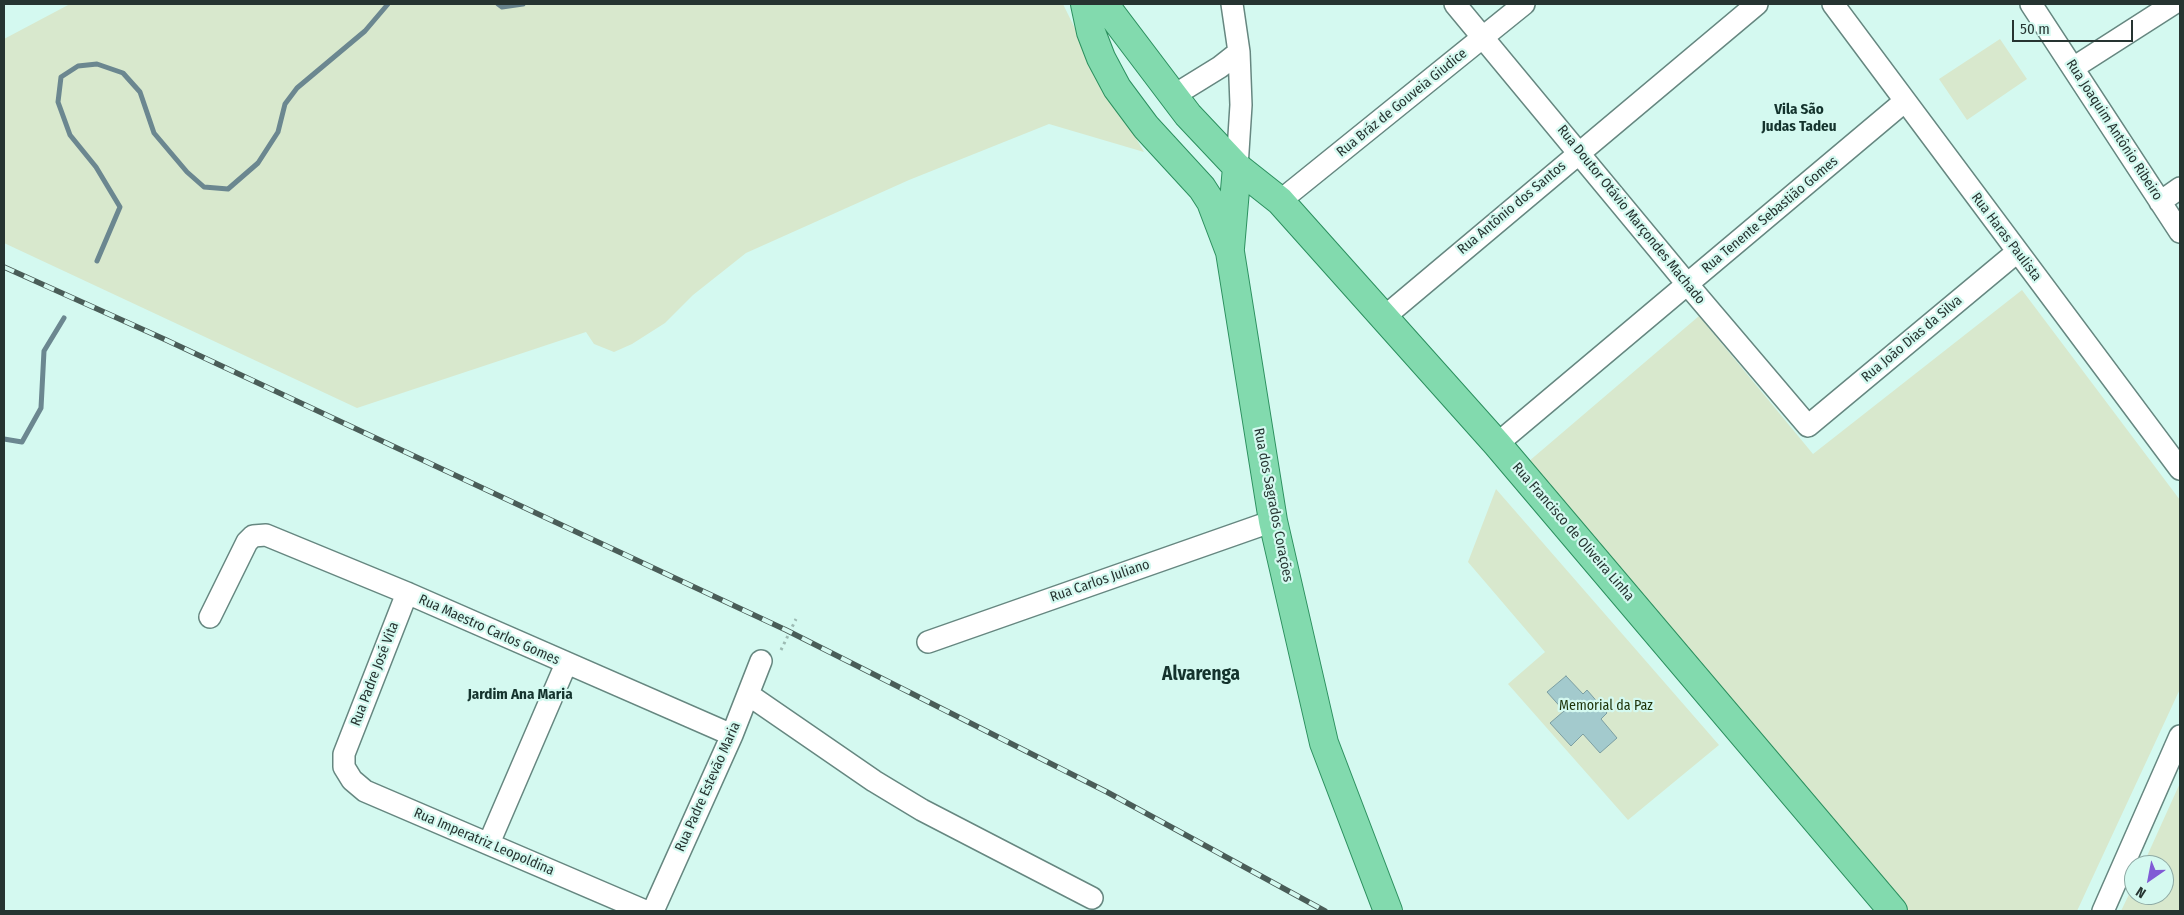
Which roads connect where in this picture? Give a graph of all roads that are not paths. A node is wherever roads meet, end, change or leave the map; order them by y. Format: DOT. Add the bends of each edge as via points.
graph roads {
  1 [pos="1084,4"];
  2 [pos="1104,4"];
  3 [pos="1232,4"];
  4 [pos="1455,4"];
  5 [pos="1524,4"];
  6 [pos="1757,4"];
  7 [pos="1833,4"];
  8 [pos="2031,4"];
  9 [pos="2173,4"];
  10 [pos="1483,38"];
  11 [pos="1239,52"];
  12 [pos="2073,68"];
  13 [pos="1173,96"];
  14 [pos="1905,101"];
  15 [pos="1146,127"];
  16 [pos="1579,151"];
  17 [pos="1237,167"];
  18 [pos="2180,188"];
  19 [pos="1280,201"];
  20 [pos="2160,202"];
  21 [pos="2180,232"];
  22 [pos="1230,252"];
  23 [pos="2017,252"];
  24 [pos="1688,285"];
  25 [pos="1383,318"];
  26 [pos="1808,426"];
  27 [pos="1498,444"];
  28 [pos="2180,469"];
  29 [pos="1272,521"];
  30 [pos="407,593"];
  31 [pos="210,617"];
  32 [pos="928,642"];
  33 [pos="761,661"];
  34 [pos="566,664"];
  35 [pos="749,695"];
  36 [pos="732,735"];
  37 [pos="2180,738"];
  38 [pos="344,754"];
  39 [pos="489,843"];
  40 [pos="1092,898"];
  41 [pos="645,911"];
  42 [pos="653,911"];
  43 [pos="1388,911"];
  44 [pos="1894,911"];
  45 [pos="2103,911"];
  1 -- 15 [label="main road" via="1100,58"];
  2 -- 13 [label="main road, Rua Francisco de Oliveira Linha"];
  3 -- 11 [label="street"];
  4 -- 10 [label="street, Rua Doutor Otávio Marçondes Machado"];
  5 -- 10 [label="street, Rua Bráz de Gouveia Giudice"];
  6 -- 16 [label="street, Rua Antônio dos Santos"];
  7 -- 14 [label="street, Rua Haras Paulista"];
  8 -- 12 [label="street, Rua Joaquim Antônio Ribeiro"];
  9 -- 12 [label="street"];
  10 -- 16 [label="street, Rua Doutor Otávio Marçondes Machado"];
  10 -- 19 [label="street, Rua Bráz de Gouveia Giudice"];
  11 -- 13 [label="street"];
  11 -- 17 [label="street" via="1241,105"];
  12 -- 20 [label="street, Rua Joaquim Antônio Ribeiro"];
  13 -- 15 [label="main road"];
  13 -- 17 [label="main road, Rua Francisco de Oliveira Linha"];
  14 -- 23 [label="street, Rua Haras Paulista"];
  14 -- 24 [label="street, Rua Tenente Sebastião Gomes"];
  15 -- 22 [label="main road" via="1202,188 1211,202"];
  16 -- 24 [label="street, Rua Doutor Otávio Marçondes Machado"];
  16 -- 25 [label="street, Rua Antônio dos Santos"];
  17 -- 19 [label="main road, Rua Francisco de Oliveira Linha"];
  17 -- 22 [label="main road"];
  18 -- 20 [label="street"];
  19 -- 25 [label="main road, Rua Francisco de Oliveira Linha"];
  20 -- 21 [label="street, Rua Joaquim Antônio Ribeiro"];
  22 -- 29 [label="main road, Rua dos Sagrados Corações"];
  23 -- 26 [label="street, Rua João Dias da Silva"];
  23 -- 28 [label="street, Rua Haras Paulista"];
  24 -- 26 [label="street, Rua Doutor Otávio Marçondes Machado"];
  24 -- 27 [label="street, Rua Tenente Sebastião Gomes"];
  25 -- 27 [label="main road, Rua Francisco de Oliveira Linha"];
  27 -- 44 [label="main road, Rua Francisco de Oliveira Linha"];
  29 -- 32 [label="street, Rua Carlos Juliano"];
  29 -- 43 [label="main road, Rua dos Sagrados Corações" via="1328,755"];
  30 -- 31 [label="street, Rua Maestro Carlos Gomes" via="266,535 253,536"];
  30 -- 34 [label="street, Rua Maestro Carlos Gomes"];
  30 -- 38 [label="street, Rua Padre José Vita"];
  33 -- 35 [label="street, Rua Padre Estevão Maria"];
  34 -- 36 [label="street, Rua Maestro Carlos Gomes"];
  34 -- 39 [label="street"];
  35 -- 36 [label="street, Rua Padre Estevão Maria"];
  35 -- 40 [label="street" via="922,810"];
  36 -- 42 [label="street, Rua Padre Estevão Maria"];
  37 -- 45 [label="street"];
  38 -- 39 [label="street, Rua Imperatriz Leopoldina" via="344,766 352,780 365,791"];
  39 -- 41 [label="street, Rua Imperatriz Leopoldina"];
}
